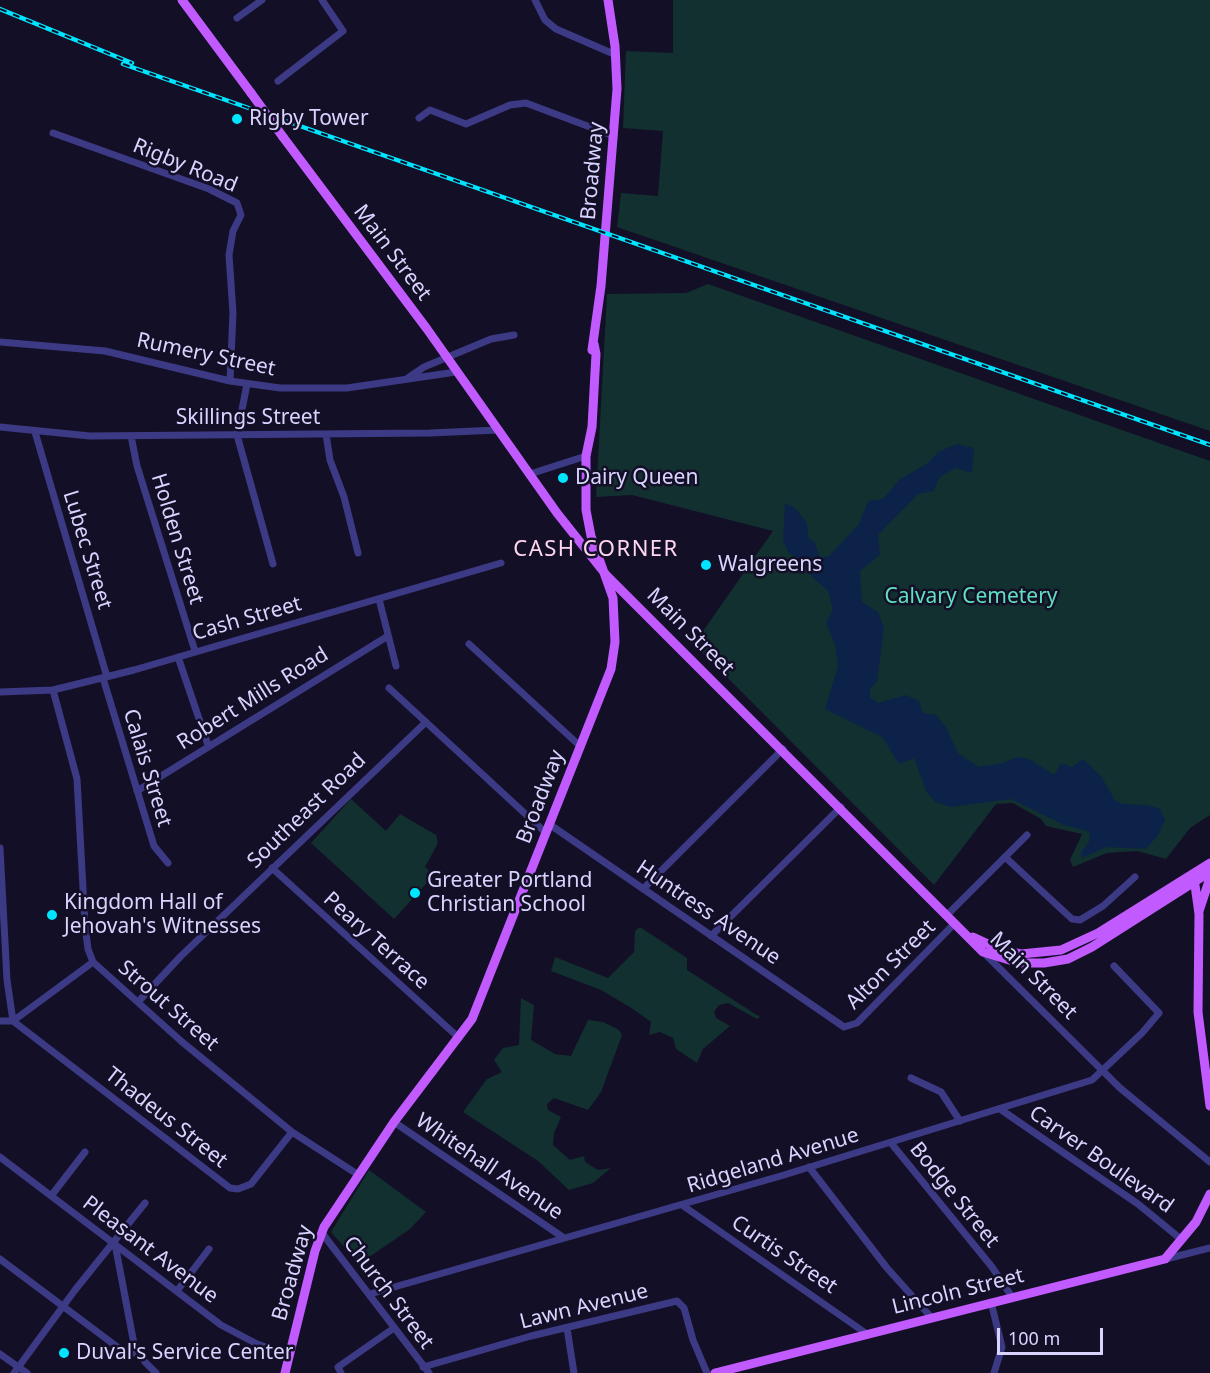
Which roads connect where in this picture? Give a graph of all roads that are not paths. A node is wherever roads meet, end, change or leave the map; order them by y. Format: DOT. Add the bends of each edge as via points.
graph roads {
  1 [pos="182,0"];
  2 [pos="262,0"];
  3 [pos="322,0"];
  4 [pos="535,0"];
  5 [pos="609,0"];
  6 [pos="237,18"];
  7 [pos="616,55"];
  8 [pos="278,81"];
  9 [pos="419,118"];
  10 [pos="53,133"];
  11 [pos="614,136"];
  12 [pos="514,335"];
  13 [pos="0,342"];
  14 [pos="447,359"];
  15 [pos="456,372"];
  16 [pos="406,380"];
  17 [pos="230,381"];
  18 [pos="248,384"];
  19 [pos="0,428"];
  20 [pos="498,430"];
  21 [pos="35,432"];
  22 [pos="326,434"];
  23 [pos="237,435"];
  24 [pos="131,436"];
  25 [pos="586,456"];
  26 [pos="530,474"];
  27 [pos="358,553"];
  28 [pos="501,563"];
  29 [pos="273,564"];
  30 [pos="608,576"];
  31 [pos="379,599"];
  32 [pos="388,636"];
  33 [pos="470,644"];
  34 [pos="195,651"];
  35 [pos="178,657"];
  36 [pos="396,666"];
  37 [pos="105,677"];
  38 [pos="389,688"];
  39 [pos="53,690"];
  40 [pos="0,692"];
  41 [pos="426,722"];
  42 [pos="208,745"];
  43 [pos="580,746"];
  44 [pos="783,749"];
  45 [pos="136,791"];
  46 [pos="841,807"];
  47 [pos="548,829"];
  48 [pos="1027,835"];
  49 [pos="0,848"];
  50 [pos="1005,857"];
  51 [pos="168,863"];
  52 [pos="1210,863"];
  53 [pos="272,868"];
  54 [pos="1210,872"];
  55 [pos="1136,877"];
  56 [pos="1194,878"];
  57 [pos="1210,878"];
  58 [pos="643,889"];
  59 [pos="1199,914"];
  60 [pos="947,915"];
  61 [pos="958,926"];
  62 [pos="711,936"];
  63 [pos="983,952"];
  64 [pos="93,962"];
  65 [pos="1114,966"];
  66 [pos="138,1002"];
  67 [pos="0,1021"];
  68 [pos="13,1021"];
  69 [pos="848,1027"];
  70 [pos="459,1038"];
  71 [pos="1103,1072"];
  72 [pos="911,1078"];
  73 [pos="1210,1106"];
  74 [pos="1000,1109"];
  75 [pos="960,1121"];
  76 [pos="394,1122"];
  77 [pos="292,1132"];
  78 [pos="891,1143"];
  79 [pos="85,1152"];
  80 [pos="0,1157"];
  81 [pos="1210,1162"];
  82 [pos="809,1167"];
  83 [pos="357,1174"];
  84 [pos="1210,1194"];
  85 [pos="51,1196"];
  86 [pos="146,1203"];
  87 [pos="682,1205"];
  88 [pos="322,1233"];
  89 [pos="564,1238"];
  90 [pos="1182,1240"];
  91 [pos="115,1244"];
  92 [pos="1210,1248"];
  93 [pos="209,1249"];
  94 [pos="0,1259"];
  95 [pos="1165,1259"];
  96 [pos="177,1291"];
  97 [pos="370,1294"];
  98 [pos="1012,1297"];
  99 [pos="992,1302"];
  100 [pos="63,1307"];
  101 [pos="931,1317"];
  102 [pos="394,1328"];
  103 [pos="567,1328"];
  104 [pos="867,1334"];
  105 [pos="0,1354"];
  106 [pos="139,1354"];
  107 [pos="289,1355"];
  108 [pos="16,1370"];
  109 [pos="426,1370"];
  110 [pos="27,1373"];
  111 [pos="156,1373"];
  112 [pos="285,1373"];
  113 [pos="342,1373"];
  114 [pos="574,1373"];
  115 [pos="707,1373"];
  116 [pos="715,1373"];
  117 [pos="994,1373"];
  1 -- 14 [label="main road, Main Street, bridge"];
  2 -- 6 [label="street"];
  3 -- 8 [label="street" via="343,31"];
  4 -- 7 [label="street" via="545,21 556,29"];
  5 -- 7 [label="main road, Broadway"];
  7 -- 11 [label="main road, Broadway"];
  9 -- 11 [label="street" via="430,110 466,124 510,105 526,103"];
  10 -- 17 [label="street, Rigby Road" via="209,189 237,203 241,214 229,255 233,313"];
  11 -- 25 [label="main road, Broadway" via="594,344 592,427"];
  12 -- 14 [label="street, Rumery Street" via="490,339"];
  13 -- 17 [label="street, Rumery Street" via="105,351"];
  14 -- 15 [label="main road, Main Street"];
  14 -- 16 [label="street, Rumery Street" via="424,367"];
  15 -- 16 [label="street, Rumery Street"];
  15 -- 20 [label="main road, Main Street"];
  16 -- 18 [label="street, Rumery Street" via="323,389"];
  17 -- 18 [label="street, Rumery Street"];
  18 -- 23 [label="street"];
  19 -- 21 [label="street, Skillings Street"];
  20 -- 22 [label="street, Skillings Street"];
  20 -- 26 [label="main road, Main Street"];
  21 -- 24 [label="street, Skillings Street"];
  21 -- 37 [label="street, Lubec Street"];
  22 -- 23 [label="street, Skillings Street"];
  22 -- 27 [label="street"];
  23 -- 24 [label="street, Skillings Street"];
  23 -- 29 [label="street"];
  24 -- 34 [label="street, Holden Street"];
  25 -- 26 [label="street"];
  25 -- 30 [label="main road, Broadway" via="588,523"];
  26 -- 30 [label="main road, Main Street"];
  28 -- 31 [label="street, Cash Street"];
  30 -- 43 [label="main road, Broadway" via="614,610 614,652"];
  30 -- 44 [label="main road, Main Street"];
  31 -- 32 [label="street"];
  31 -- 34 [label="street, Cash Street"];
  32 -- 36 [label="street"];
  32 -- 42 [label="street, Robert Mills Road"];
  33 -- 43 [label="street"];
  34 -- 35 [label="street, Cash Street"];
  35 -- 37 [label="street, Cash Street"];
  35 -- 42 [label="street"];
  37 -- 39 [label="street, Cash Street"];
  37 -- 45 [label="street, Calais Street"];
  38 -- 41 [label="street, Huntress Avenue"];
  39 -- 40 [label="street, Cash Street"];
  39 -- 64 [label="street, Strout Street" via="77,779 85,925"];
  41 -- 47 [label="street, Huntress Avenue"];
  41 -- 53 [label="street, Southeast Road"];
  42 -- 45 [label="street, Robert Mills Road"];
  43 -- 47 [label="main road, Broadway"];
  44 -- 46 [label="main road, Main Street"];
  44 -- 58 [label="street"];
  45 -- 51 [label="street, Calais Street" via="154,846"];
  46 -- 60 [label="main road, Main Street"];
  46 -- 62 [label="street"];
  47 -- 58 [label="street, Huntress Avenue"];
  47 -- 70 [label="main road, Broadway" via="478,1008"];
  48 -- 50 [label="street"];
  49 -- 68 [label="street"];
  50 -- 55 [label="street" via="1072,919 1080,920 1103,906"];
  50 -- 60 [label="street"];
  52 -- 56 [label="main road"];
  53 -- 66 [label="street, Southeast Road"];
  53 -- 70 [label="street, Peary Terrace"];
  54 -- 56 [label="main road"];
  56 -- 59 [label="main road"];
  56 -- 61 [label="main road" via="1098,933 1050,953 1001,950"];
  56 -- 63 [label="main road" via="1092,947 1068,958 1019,963"];
  57 -- 59 [label="main road"];
  58 -- 62 [label="street, Huntress Avenue"];
  59 -- 73 [label="main road" via="1198,1012"];
  60 -- 61 [label="main road, Main Street"];
  61 -- 63 [label="main road, Main Street"];
  61 -- 69 [label="street, Alton Street" via="857,1023"];
  62 -- 69 [label="street, Huntress Avenue" via="839,1026"];
  63 -- 71 [label="street, Main Street"];
  64 -- 66 [label="street, Strout Street"];
  64 -- 68 [label="street"];
  65 -- 71 [label="street, Ridgeland Avenue" via="1159,1013"];
  66 -- 77 [label="street, Strout Street"];
  67 -- 68 [label="street"];
  68 -- 77 [label="street, Thadeus Street" via="230,1188 251,1184"];
  70 -- 76 [label="main road, Broadway"];
  71 -- 74 [label="street, Ridgeland Avenue" via="1092,1080"];
  71 -- 81 [label="street, Main Street"];
  72 -- 75 [label="street" via="941,1092"];
  74 -- 75 [label="street, Ridgeland Avenue"];
  74 -- 90 [label="street, Carver Boulevard" via="1138,1204"];
  75 -- 78 [label="street, Ridgeland Avenue"];
  76 -- 83 [label="main road, Broadway"];
  76 -- 89 [label="street, Whitehall Avenue"];
  77 -- 83 [label="street, Strout Street"];
  78 -- 82 [label="street, Ridgeland Avenue"];
  78 -- 98 [label="street, Bodge Street"];
  79 -- 85 [label="street"];
  80 -- 85 [label="street, Pleasant Avenue"];
  82 -- 87 [label="street, Ridgeland Avenue"];
  82 -- 101 [label="street" via="887,1268"];
  83 -- 88 [label="main road, Broadway"];
  84 -- 90 [label="main road"];
  85 -- 91 [label="street, Pleasant Avenue"];
  86 -- 91 [label="street"];
  87 -- 89 [label="street, Ridgeland Avenue"];
  87 -- 104 [label="street, Curtis Street"];
  88 -- 97 [label="street, Church Street"];
  88 -- 107 [label="main road, Broadway"];
  89 -- 97 [label="street, Ridgeland Avenue"];
  90 -- 95 [label="main road"];
  91 -- 96 [label="street, Pleasant Avenue"];
  91 -- 100 [label="street"];
  91 -- 106 [label="street" via="128,1318"];
  92 -- 95 [label="street, Lincoln Street"];
  93 -- 96 [label="street"];
  94 -- 100 [label="street"];
  95 -- 98 [label="main road, Lincoln Street"];
  96 -- 107 [label="street, Pleasant Avenue" via="235,1333"];
  97 -- 102 [label="street, Church Street"];
  98 -- 99 [label="main road, Lincoln Street"];
  99 -- 101 [label="main road, Lincoln Street"];
  99 -- 117 [label="street" via="1002,1347"];
  100 -- 106 [label="street" via="120,1349"];
  100 -- 108 [label="street"];
  101 -- 104 [label="main road, Lincoln Street"];
  102 -- 109 [label="street, Church Street"];
  102 -- 113 [label="street" via="338,1367"];
  103 -- 109 [label="street, Lawn Avenue"];
  103 -- 114 [label="street"];
  103 -- 115 [label="street, Lawn Avenue" via="677,1301 687,1314"];
  104 -- 116 [label="main road, Lincoln Street"];
  105 -- 108 [label="street"];
  106 -- 111 [label="street"];
  107 -- 112 [label="main road, Broadway"];
  108 -- 110 [label="street"];
}
